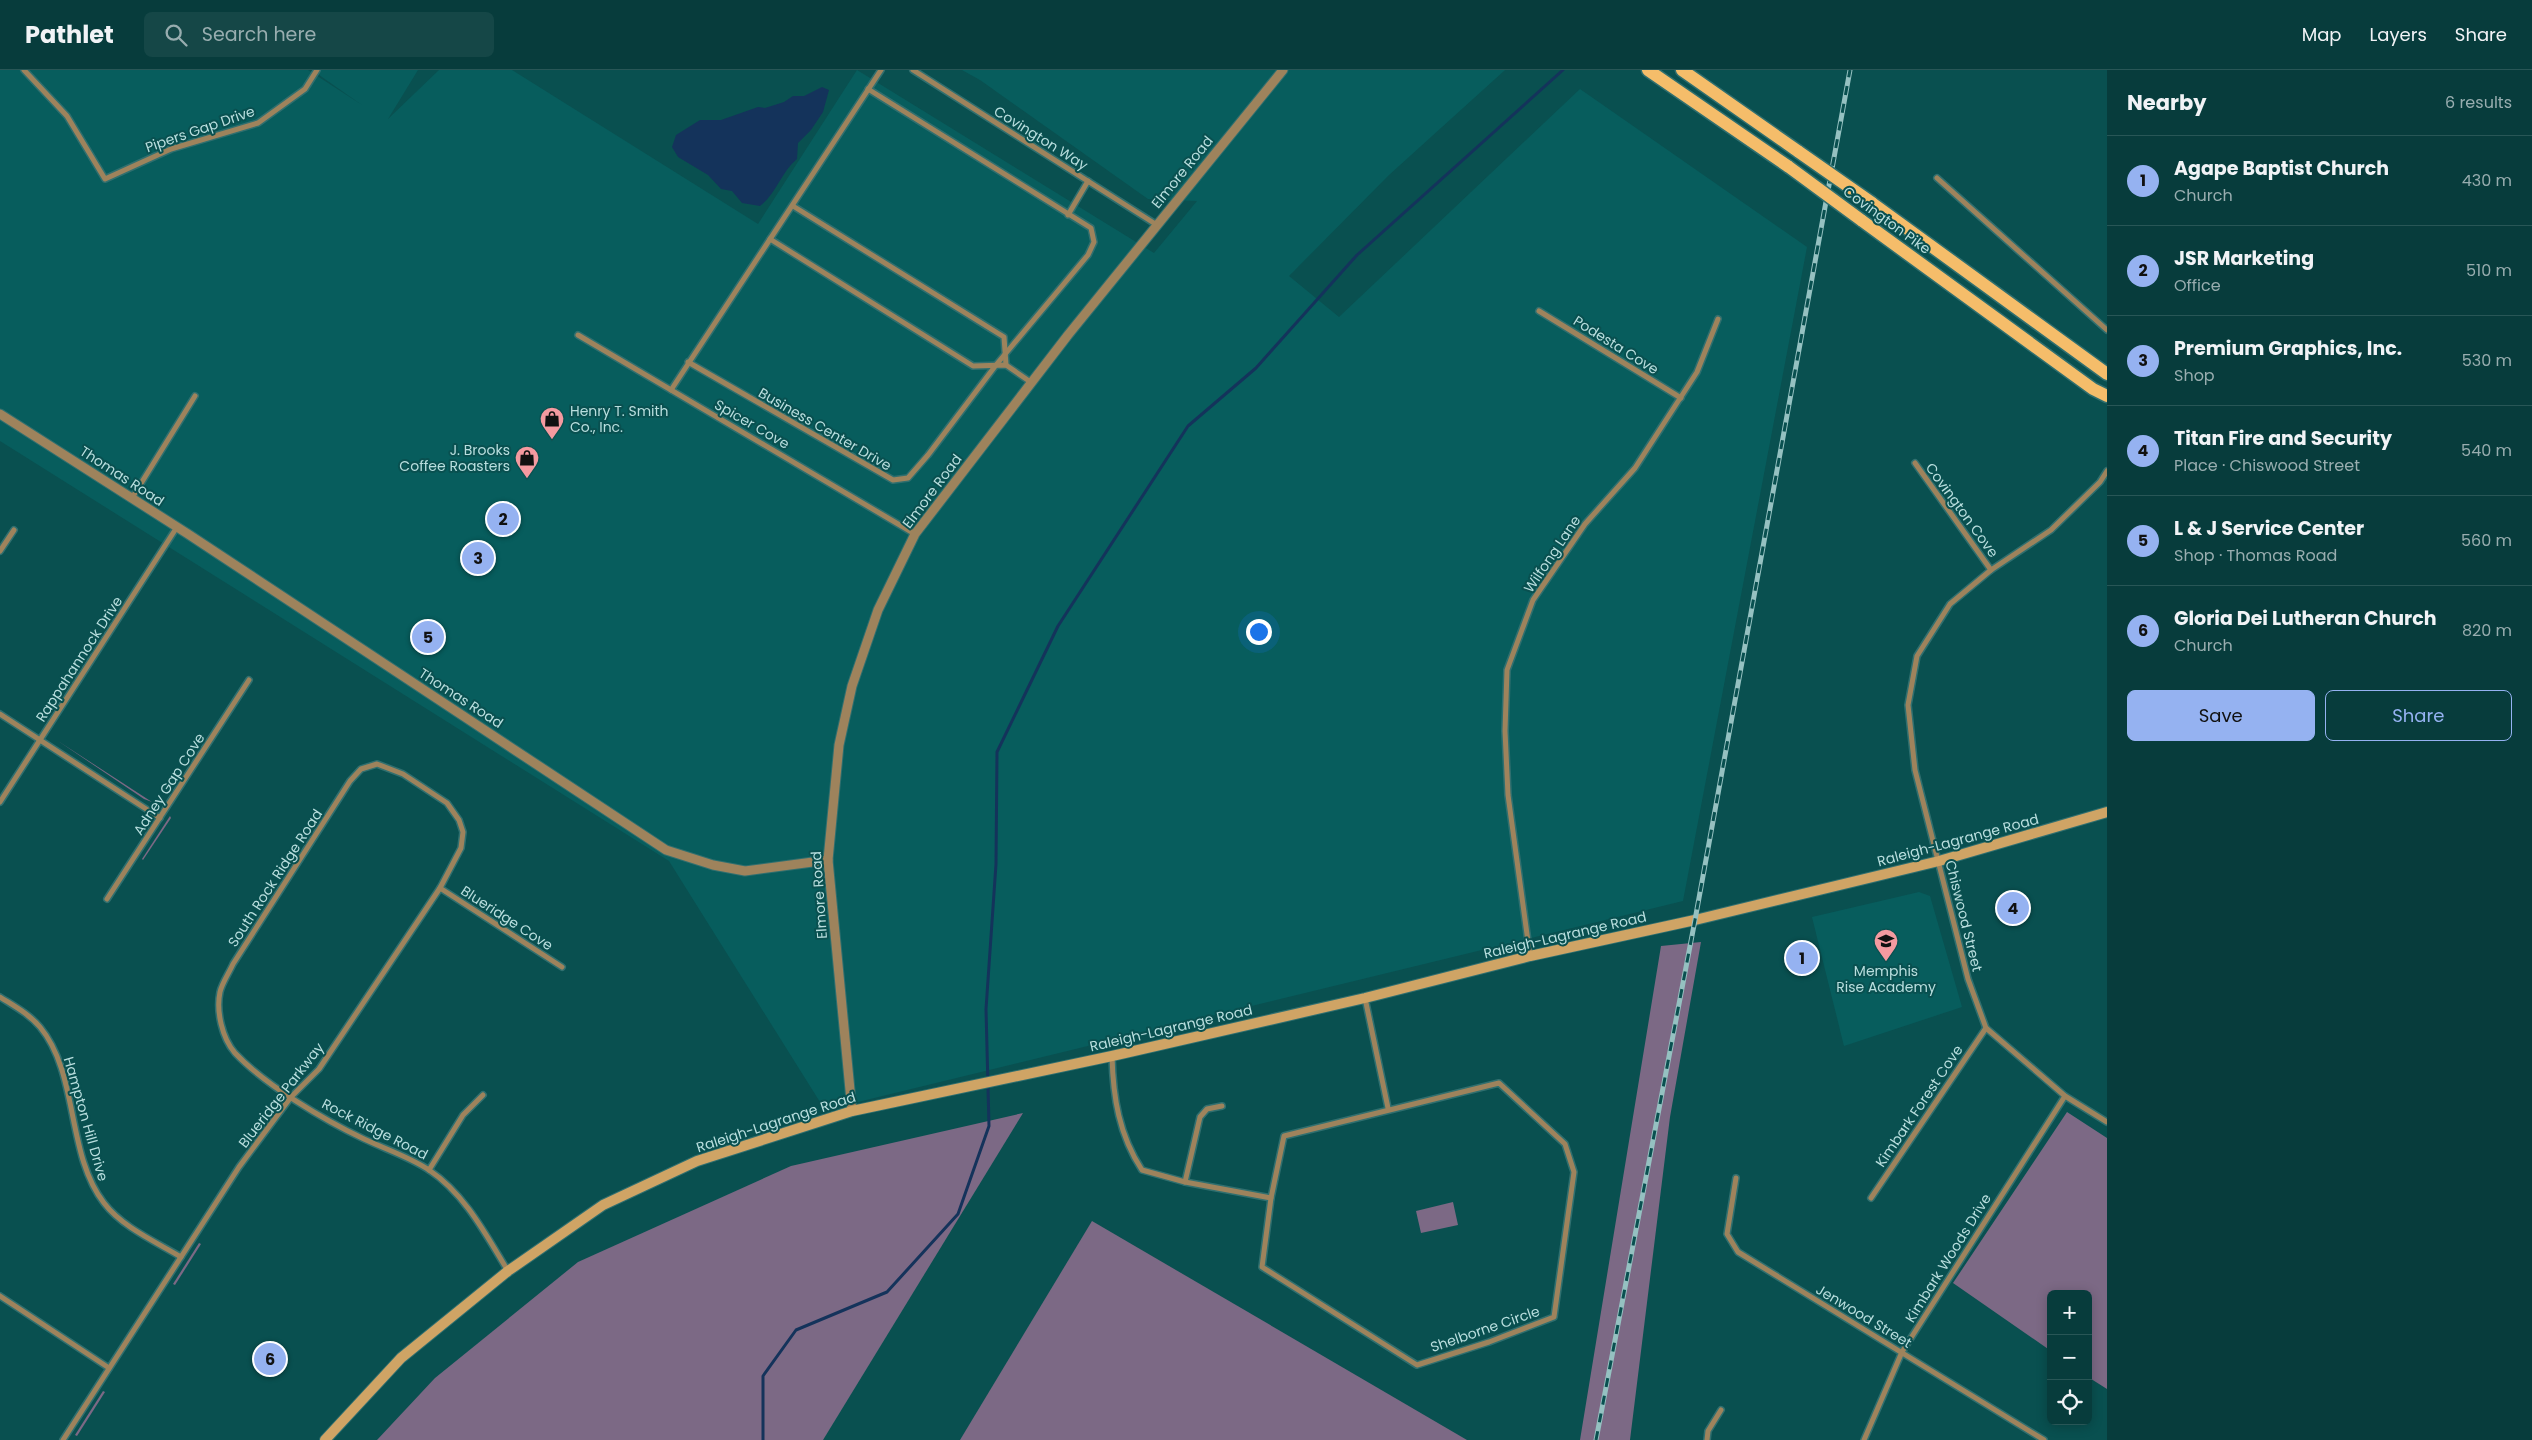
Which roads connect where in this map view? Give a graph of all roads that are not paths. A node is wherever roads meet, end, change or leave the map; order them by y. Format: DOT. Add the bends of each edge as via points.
graph roads {
  1 [pos="24,70"];
  2 [pos="317,70"];
  3 [pos="881,70"];
  4 [pos="913,70"];
  5 [pos="1283,70"];
  6 [pos="1648,70"];
  7 [pos="1682,70"];
  8 [pos="868,89"];
  9 [pos="1937,178"];
  10 [pos="1088,181"];
  11 [pos="793,206"];
  12 [pos="1068,215"];
  13 [pos="1157,225"];
  14 [pos="770,239"];
  15 [pos="1538,311"];
  16 [pos="1718,319"];
  17 [pos="2107,330"];
  18 [pos="578,335"];
  19 [pos="1006,354"];
  20 [pos="688,362"];
  21 [pos="1006,365"];
  22 [pos="996,366"];
  23 [pos="2107,374"];
  24 [pos="1032,383"];
  25 [pos="671,390"];
  26 [pos="195,396"];
  27 [pos="2107,396"];
  28 [pos="1681,398"];
  29 [pos="0,414"];
  30 [pos="1915,463"];
  31 [pos="2107,471"];
  32 [pos="132,498"];
  33 [pos="177,528"];
  34 [pos="14,530"];
  35 [pos="915,534"];
  36 [pos="0,551"];
  37 [pos="1991,570"];
  38 [pos="249,680"];
  39 [pos="0,714"];
  40 [pos="40,740"];
  41 [pos="376,764"];
  42 [pos="0,802"];
  43 [pos="2107,812"];
  44 [pos="160,818"];
  45 [pos="828,860"];
  46 [pos="1938,861"];
  47 [pos="440,888"];
  48 [pos="107,899"];
  49 [pos="1530,956"];
  50 [pos="562,967"];
  51 [pos="0,998"];
  52 [pos="1365,998"];
  53 [pos="220,1020"];
  54 [pos="1986,1028"];
  55 [pos="1112,1056"];
  56 [pos="483,1095"];
  57 [pos="2065,1096"];
  58 [pos="291,1097"];
  59 [pos="1222,1106"];
  60 [pos="1388,1108"];
  61 [pos="852,1111"];
  62 [pos="2107,1122"];
  63 [pos="429,1170"];
  64 [pos="1736,1178"];
  65 [pos="1185,1182"];
  66 [pos="1271,1198"];
  67 [pos="1871,1198"];
  68 [pos="181,1258"];
  69 [pos="508,1271"];
  70 [pos="0,1296"];
  71 [pos="1902,1352"];
  72 [pos="110,1368"];
  73 [pos="1721,1410"];
  74 [pos="63,1440"];
  75 [pos="325,1440"];
  76 [pos="1707,1440"];
  77 [pos="1864,1440"];
  78 [pos="2044,1440"];
  1 -- 2 [label="street, Pipers Gap Drive" via="67,116 105,179 171,148 258,123 305,89"];
  3 -- 8 [label="street"];
  4 -- 10 [label="street, Covington Way"];
  5 -- 13 [label="street, Elmore Road"];
  6 -- 27 [label="main road, Covington Pike, bridge" via="1789,167 2093,389"];
  7 -- 23 [label="main road, Covington Pike, bridge"];
  8 -- 11 [label="street"];
  8 -- 12 [label="street"];
  9 -- 17 [label="street"];
  10 -- 12 [label="street"];
  10 -- 13 [label="street, Covington Way"];
  11 -- 14 [label="street"];
  11 -- 19 [label="street" via="1004,337"];
  12 -- 19 [label="street, Business Center Drive" via="1091,228 1094,242 1088,255"];
  13 -- 24 [label="street, Elmore Road"];
  14 -- 20 [label="street"];
  14 -- 22 [label="street" via="973,366"];
  15 -- 28 [label="street, Podesta Cove"];
  16 -- 28 [label="street, Wilfong Lane" via="1697,372"];
  18 -- 25 [label="street, Spicer Cove"];
  19 -- 21 [label="street"];
  19 -- 22 [label="street, Business Center Drive"];
  20 -- 22 [label="street, Business Center Drive" via="893,480 908,478"];
  20 -- 25 [label="street"];
  21 -- 22 [label="street"];
  21 -- 24 [label="street"];
  24 -- 35 [label="street, Elmore Road"];
  25 -- 35 [label="street, Spicer Cove"];
  26 -- 32 [label="street"];
  28 -- 49 [label="street, Wilfong Lane" via="1635,468 1585,524 1533,600 1507,670 1508,795"];
  29 -- 32 [label="street, Thomas Road"];
  30 -- 37 [label="street, Covington Cove"];
  31 -- 37 [label="street, Chiswood Street" via="2051,530"];
  32 -- 33 [label="street, Thomas Road"];
  33 -- 40 [label="street, Rappahannock Drive"];
  33 -- 45 [label="street, Thomas Road" via="666,850 745,871"];
  34 -- 36 [label="street"];
  35 -- 45 [label="street, Elmore Road" via="878,610 852,686 839,745"];
  37 -- 46 [label="street, Chiswood Street" via="1950,604 1917,656 1908,705 1914,770"];
  38 -- 44 [label="street, Adney Gap Cove"];
  39 -- 40 [label="street"];
  40 -- 42 [label="street, Rappahannock Drive"];
  40 -- 44 [label="street"];
  41 -- 47 [label="street, Blueridge Parkway" via="403,774 447,803 460,820 463,832 461,848"];
  41 -- 53 [label="street, South Rock Ridge Road" via="361,769 350,781 233,964 220,992"];
  43 -- 46 [label="main road, Raleigh-Lagrange Road"];
  44 -- 48 [label="street, Adney Gap Cove"];
  45 -- 61 [label="street, Elmore Road"];
  46 -- 49 [label="main road, Raleigh-Lagrange Road"];
  46 -- 54 [label="street, Chiswood Street" via="1968,979"];
  47 -- 50 [label="street, Blueridge Cove"];
  47 -- 58 [label="street, Blueridge Parkway" via="319,1069"];
  49 -- 52 [label="main road, Raleigh-Lagrange Road"];
  51 -- 68 [label="street, Hampton Hill Drive" via="35,1022 53,1048 88,1175 101,1200 113,1213"];
  52 -- 55 [label="main road, Raleigh-Lagrange Road"];
  52 -- 60 [label="street"];
  53 -- 58 [label="street, Rock Ridge Road" via="235,1052"];
  54 -- 57 [label="street, Chiswood Street"];
  54 -- 67 [label="street, Kimbark Forest Cove"];
  55 -- 61 [label="main road, Raleigh-Lagrange Road"];
  55 -- 65 [label="street" via="1115,1099 1122,1132 1134,1158 1142,1170"];
  56 -- 63 [label="street" via="463,1115"];
  57 -- 62 [label="street, Chiswood Street"];
  57 -- 71 [label="street, Kimbark Woods Drive"];
  58 -- 63 [label="street, Rock Ridge Road" via="361,1138"];
  58 -- 68 [label="street, Blueridge Parkway" via="245,1159"];
  59 -- 65 [label="street" via="1207,1109 1200,1117"];
  60 -- 66 [label="street, Shelborne Circle" via="1284,1136"];
  60 -- 66 [label="street, Shelborne Circle" via="1499,1083 1565,1144 1574,1172 1554,1317 1417,1365 1262,1267"];
  61 -- 69 [label="main road, Raleigh-Lagrange Road" via="689,1165 603,1205"];
  63 -- 69 [label="street, Rock Ridge Road" via="454,1191 477,1219"];
  64 -- 71 [label="street, Jenwood Street" via="1727,1234 1738,1252"];
  65 -- 66 [label="street"];
  68 -- 72 [label="street, Blueridge Parkway"];
  69 -- 75 [label="main road, Raleigh-Lagrange Road" via="401,1358"];
  70 -- 72 [label="street"];
  71 -- 77 [label="street, Kimbark Woods Drive"];
  71 -- 78 [label="street, Jenwood Street"];
  72 -- 74 [label="street, Blueridge Parkway"];
  73 -- 76 [label="street" via="1708,1431"];
}
